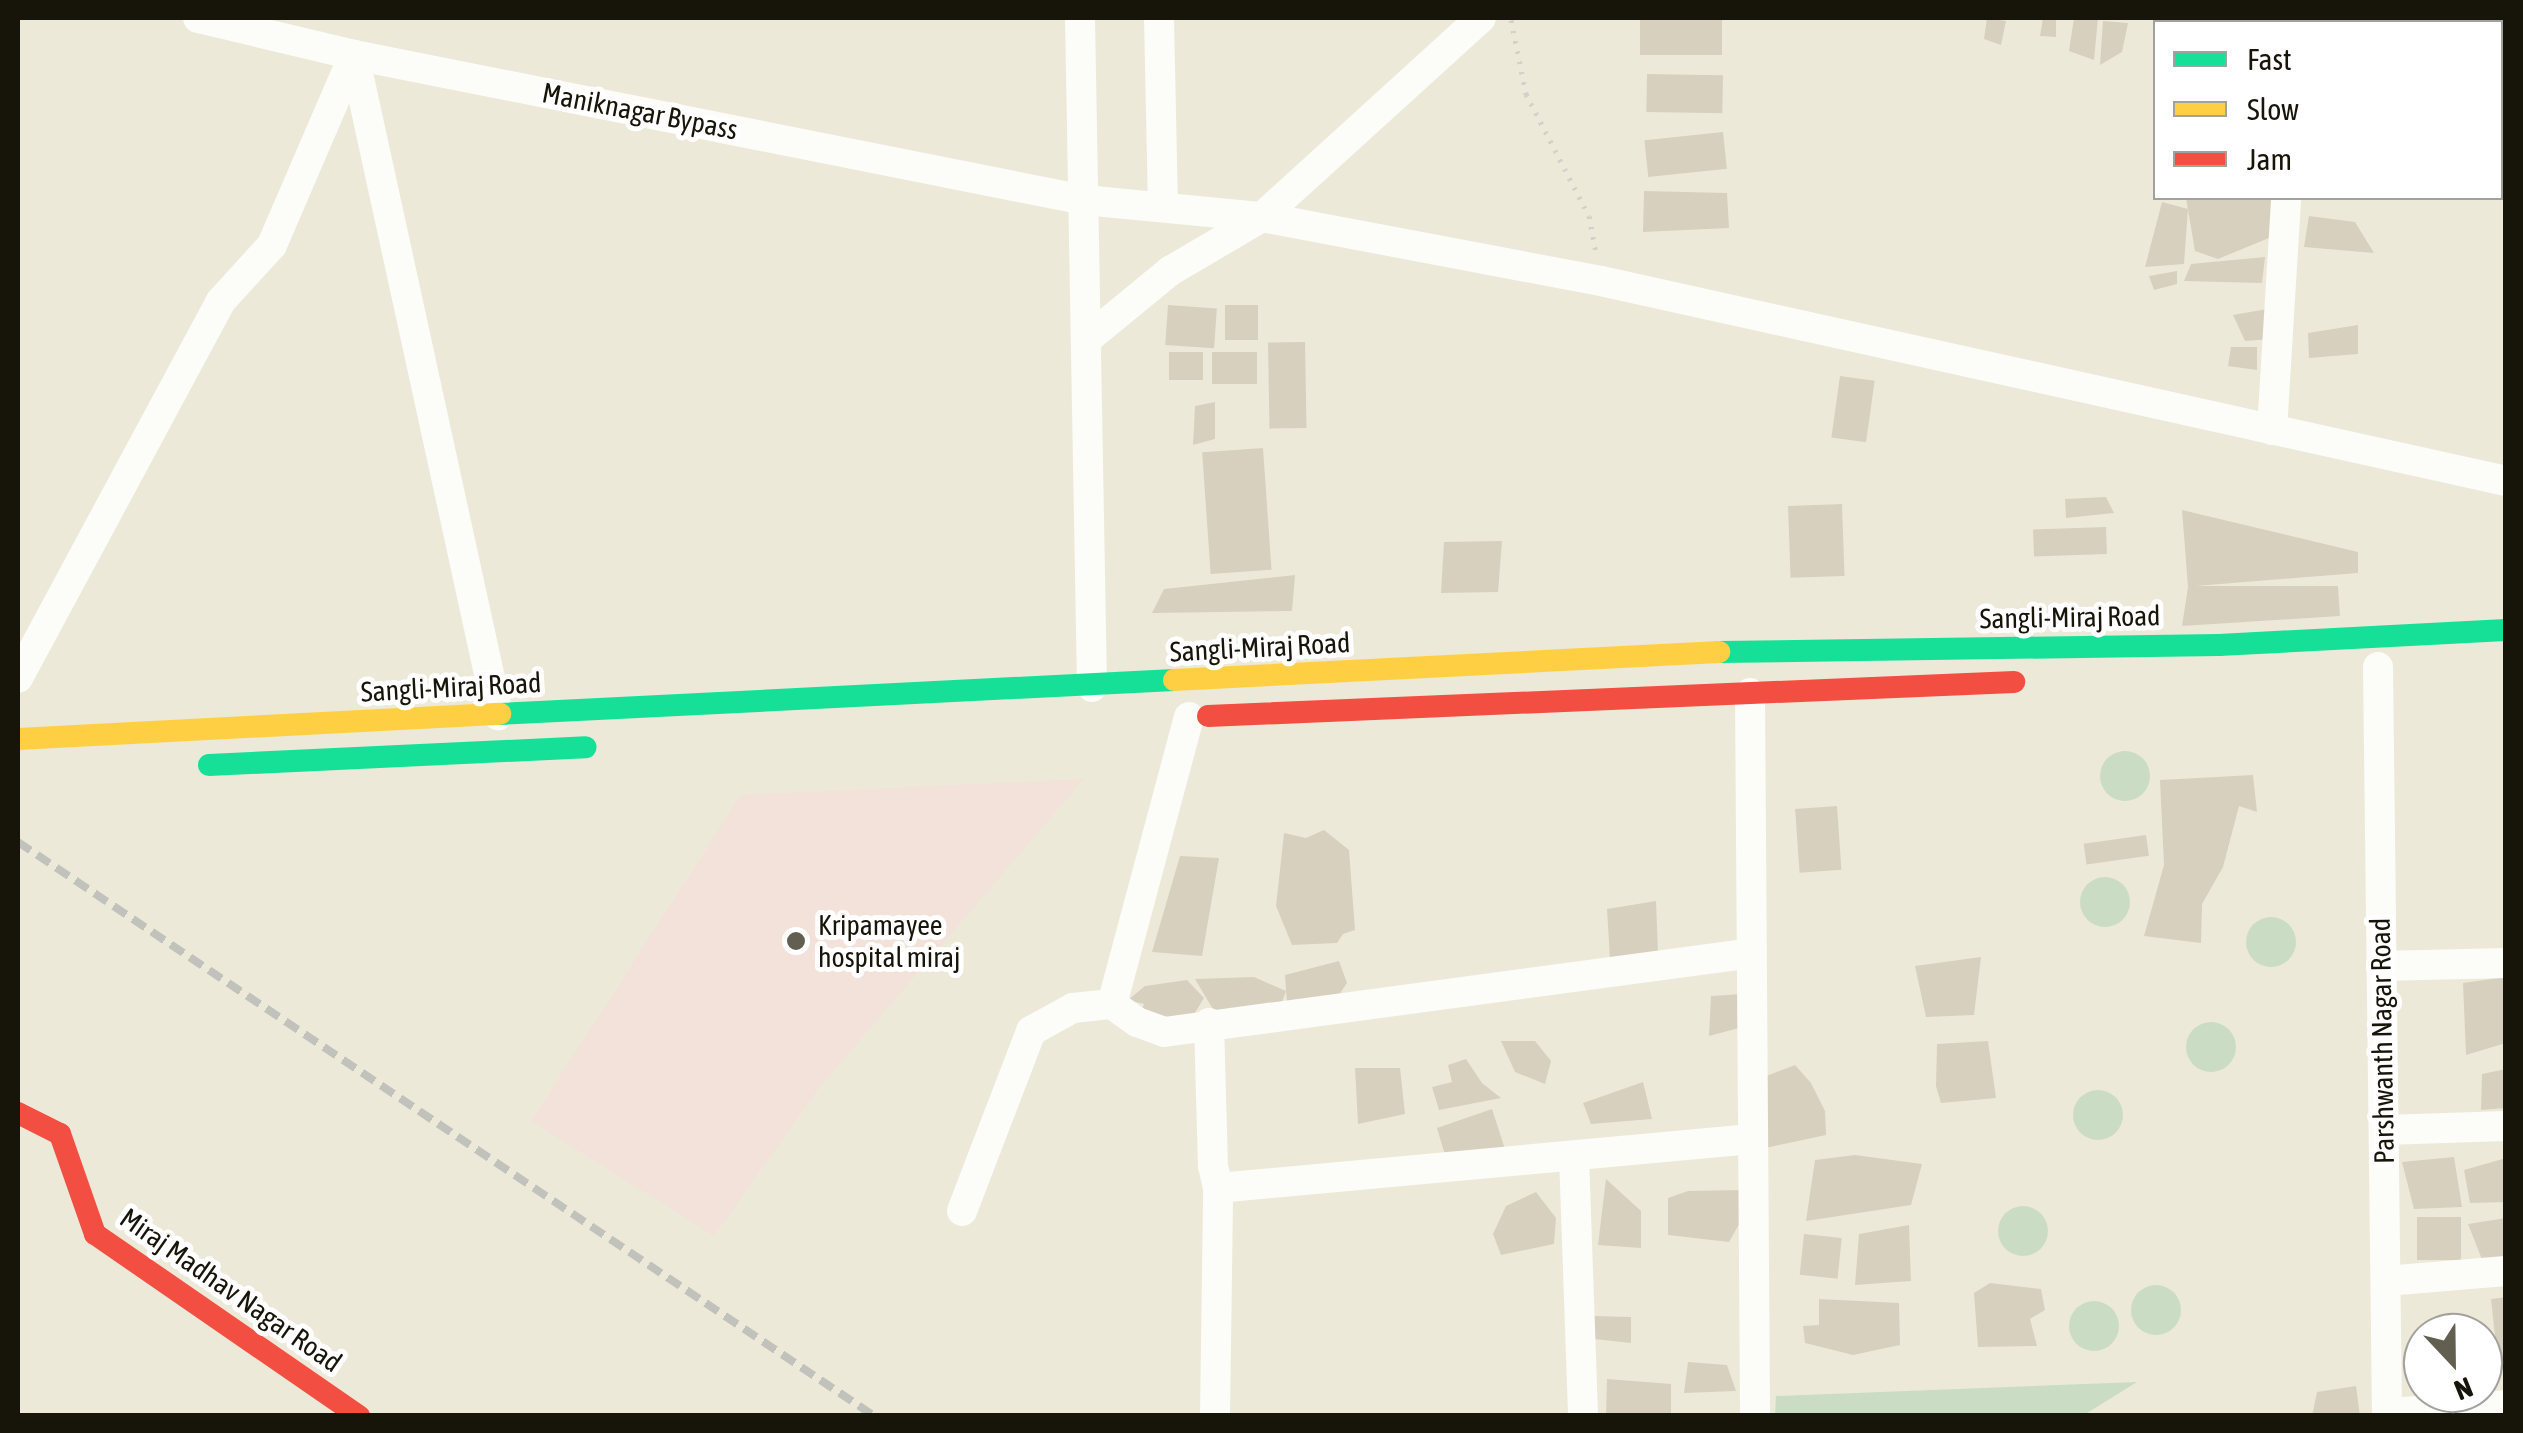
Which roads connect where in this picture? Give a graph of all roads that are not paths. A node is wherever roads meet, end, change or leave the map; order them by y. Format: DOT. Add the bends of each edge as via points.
graph roads {
  1 [pos="198,18"];
  2 [pos="1080,18"];
  3 [pos="1159,18"];
  4 [pos="1480,18"];
  5 [pos="354,54"];
  6 [pos="1084,200"];
  7 [pos="2286,200"];
  8 [pos="1163,206"];
  9 [pos="1262,217"];
  10 [pos="1086,340"];
  11 [pos="2272,430"];
  12 [pos="2506,481"];
  13 [pos="2506,630"];
  14 [pos="2377,667"];
  15 [pos="18,678"];
  16 [pos="2044,681"];
  17 [pos="1092,687"];
  18 [pos="1750,693"];
  19 [pos="498,715"];
  20 [pos="1180,717"];
  21 [pos="18,738"];
  22 [pos="609,746"];
  23 [pos="178,766"];
  24 [pos="1752,953"];
  25 [pos="2506,963"];
  26 [pos="2381,966"];
  27 [pos="1112,1004"];
  28 [pos="1209,1023"];
  29 [pos="18,1113"];
  30 [pos="2506,1126"];
  31 [pos="2384,1130"];
  32 [pos="1752,1139"];
  33 [pos="1574,1156"];
  34 [pos="1218,1188"];
  35 [pos="962,1210"];
  36 [pos="2506,1270"];
  37 [pos="2386,1282"];
  38 [pos="2506,1405"];
  39 [pos="2387,1414"];
  40 [pos="359,1416"];
  41 [pos="1215,1416"];
  42 [pos="1583,1416"];
  43 [pos="1755,1416"];
  1 -- 5 [label="street, Maniknagar Bypass"];
  2 -- 6 [label="street"];
  3 -- 8 [label="street"];
  4 -- 9 [label="street"];
  5 -- 6 [label="street, Maniknagar Bypass"];
  5 -- 15 [label="street" via="272,245 220,301"];
  5 -- 19 [label="street"];
  6 -- 8 [label="street, Maniknagar Bypass"];
  6 -- 10 [label="street"];
  7 -- 11 [label="street"];
  8 -- 9 [label="street"];
  9 -- 10 [label="street" via="1170,271"];
  9 -- 11 [label="street" via="1601,281"];
  10 -- 17 [label="street"];
  11 -- 12 [label="street"];
  13 -- 17 [label="main road, Sangli-Miraj Road" via="2220,645 1729,651"];
  14 -- 26 [label="street, Parshwanth Nagar Road"];
  16 -- 18 [label="main road"];
  17 -- 19 [label="main road, Sangli-Miraj Road"];
  18 -- 20 [label="main road"];
  18 -- 24 [label="street"];
  19 -- 21 [label="main road, Sangli-Miraj Road"];
  20 -- 27 [label="street"];
  22 -- 23 [label="main road"];
  24 -- 28 [label="street"];
  24 -- 32 [label="street"];
  25 -- 26 [label="street"];
  26 -- 31 [label="street, Parshwanth Nagar Road"];
  27 -- 28 [label="street" via="1164,1032"];
  27 -- 35 [label="street" via="1073,1008 1031,1031"];
  28 -- 34 [label="street"];
  29 -- 40 [label="main road, Miraj Madhav Nagar Road" via="60,1134 95,1234"];
  30 -- 31 [label="street"];
  31 -- 37 [label="street, Parshwanth Nagar Road"];
  32 -- 33 [label="street"];
  32 -- 43 [label="street"];
  33 -- 34 [label="street"];
  33 -- 42 [label="street"];
  34 -- 41 [label="street"];
  36 -- 37 [label="street"];
  37 -- 39 [label="street, Parshwanth Nagar Road"];
  38 -- 39 [label="street"];
}
